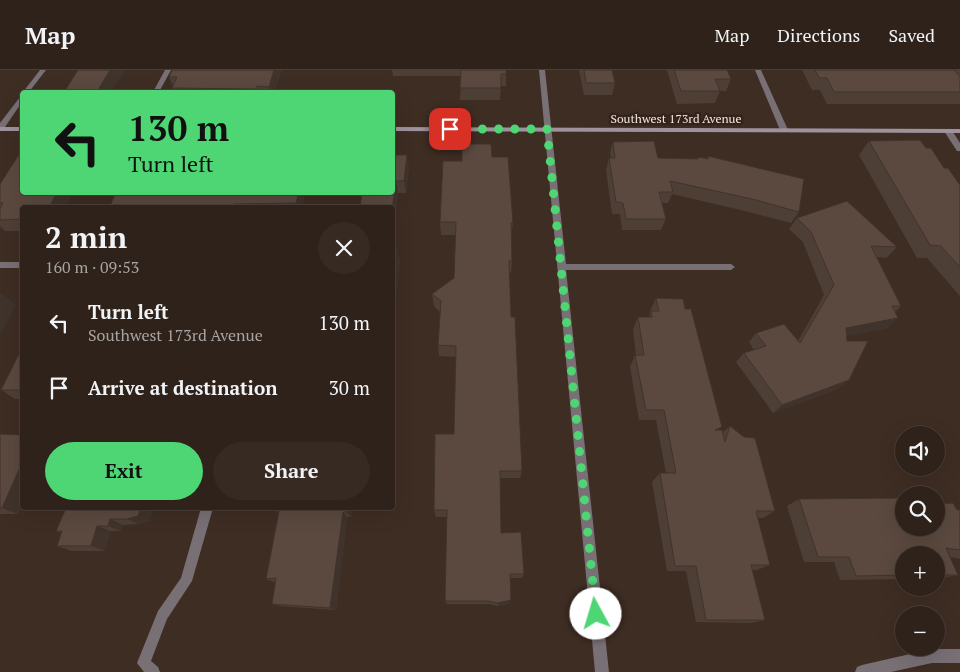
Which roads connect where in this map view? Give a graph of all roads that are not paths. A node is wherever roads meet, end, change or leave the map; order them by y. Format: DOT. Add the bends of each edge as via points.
graph roads {
  1 [pos="43,70"];
  2 [pos="168,70"];
  3 [pos="542,70"];
  4 [pos="758,70"];
  5 [pos="28,90"];
  6 [pos="157,90"];
  7 [pos="20,101"];
  8 [pos="0,129"];
  9 [pos="395,129"];
  10 [pos="547,129"];
  11 [pos="20,130"];
  12 [pos="784,130"];
  13 [pos="948,131"];
  14 [pos="960,132"];
  15 [pos="960,149"];
  16 [pos="0,265"];
  17 [pos="20,265"];
  18 [pos="561,267"];
  19 [pos="730,267"];
  20 [pos="206,510"];
  21 [pos="960,656"];
  22 [pos="148,667"];
  23 [pos="602,672"];
  24 [pos="862,672"];
  1 -- 5 [label="street"];
  2 -- 6 [label="street"];
  3 -- 10 [label="street"];
  4 -- 12 [label="street"];
  7 -- 8 [label="street"];
  8 -- 11 [label="street"];
  9 -- 10 [label="street, Southwest 173rd Avenue"];
  10 -- 12 [label="street, Southwest 173rd Avenue"];
  10 -- 18 [label="street"];
  12 -- 13 [label="street, Southwest 173rd Avenue"];
  13 -- 14 [label="street, Southwest 173rd Avenue"];
  13 -- 15 [label="street"];
  16 -- 17 [label="street"];
  18 -- 19 [label="street"];
  18 -- 23 [label="street"];
  20 -- 22 [label="street" via="186,581 162,615"];
  21 -- 24 [label="street" via="932,656"];
}
